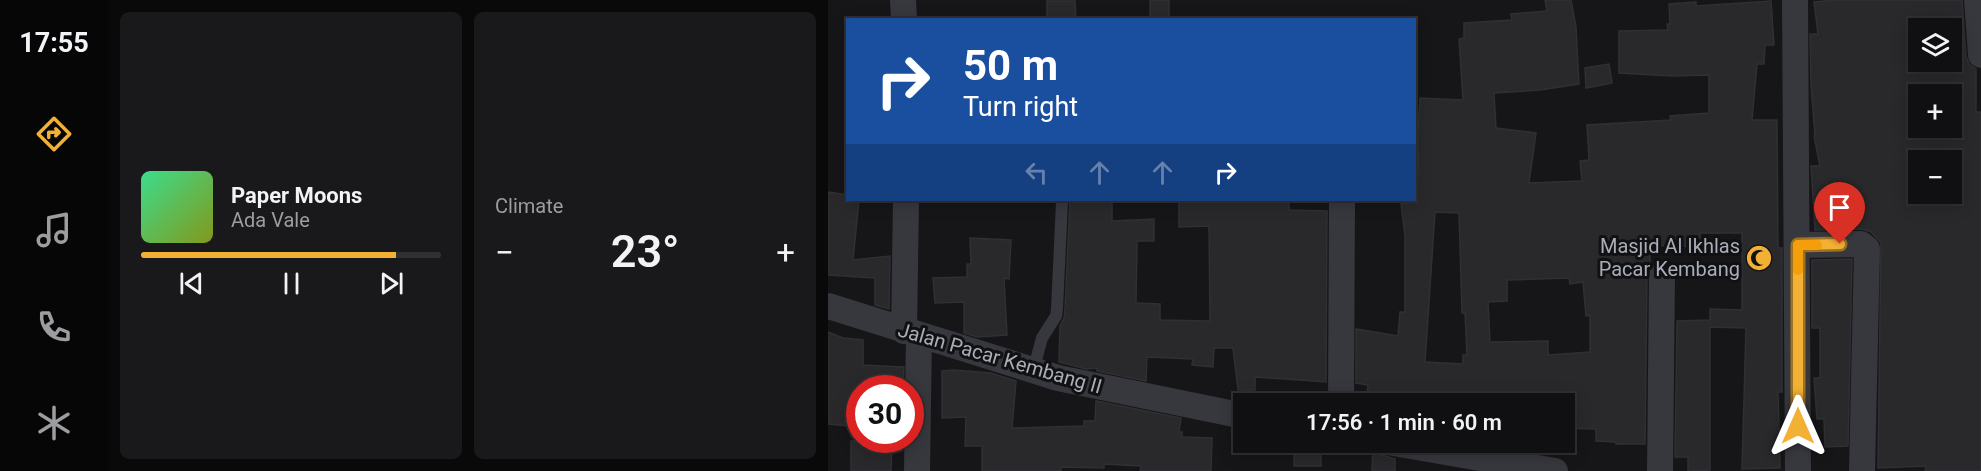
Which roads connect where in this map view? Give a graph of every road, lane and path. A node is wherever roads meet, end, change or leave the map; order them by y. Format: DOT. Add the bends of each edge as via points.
graph roads {
  1 [pos="903,0"];
  2 [pos="1795,0"];
  3 [pos="1977,0"];
  4 [pos="904,18"];
  5 [pos="1981,54"];
  6 [pos="906,201"];
  7 [pos="1342,201"];
  8 [pos="1062,202"];
  9 [pos="1798,245"];
  10 [pos="1662,276"];
  11 [pos="828,306"];
  12 [pos="911,333"];
  13 [pos="1033,371"];
  14 [pos="1341,393"];
  15 [pos="1233,414"];
  16 [pos="1451,453"];
  17 [pos="917,471"];
  18 [pos="1555,471"];
  19 [pos="1660,471"];
  20 [pos="1798,471"];
  21 [pos="1862,471"];
  1 -- 4 [label="street"];
  2 -- 9 [label="street"];
  3 -- 5 [label="street"];
  6 -- 12 [label="street"];
  7 -- 14 [label="street"];
  8 -- 13 [label="lane" via="1056,316 1042,338"];
  9 -- 20 [label="street"];
  9 -- 21 [label="street" via="1861,244 1867,249"];
  10 -- 19 [label="street"];
  11 -- 12 [label="street, Jalan Pacar Kembang II"];
  12 -- 13 [label="street, Jalan Pacar Kembang II"];
  12 -- 17 [label="street"];
  13 -- 15 [label="street, Jalan Pacar Kembang II"];
  16 -- 18 [label="street"];
}
